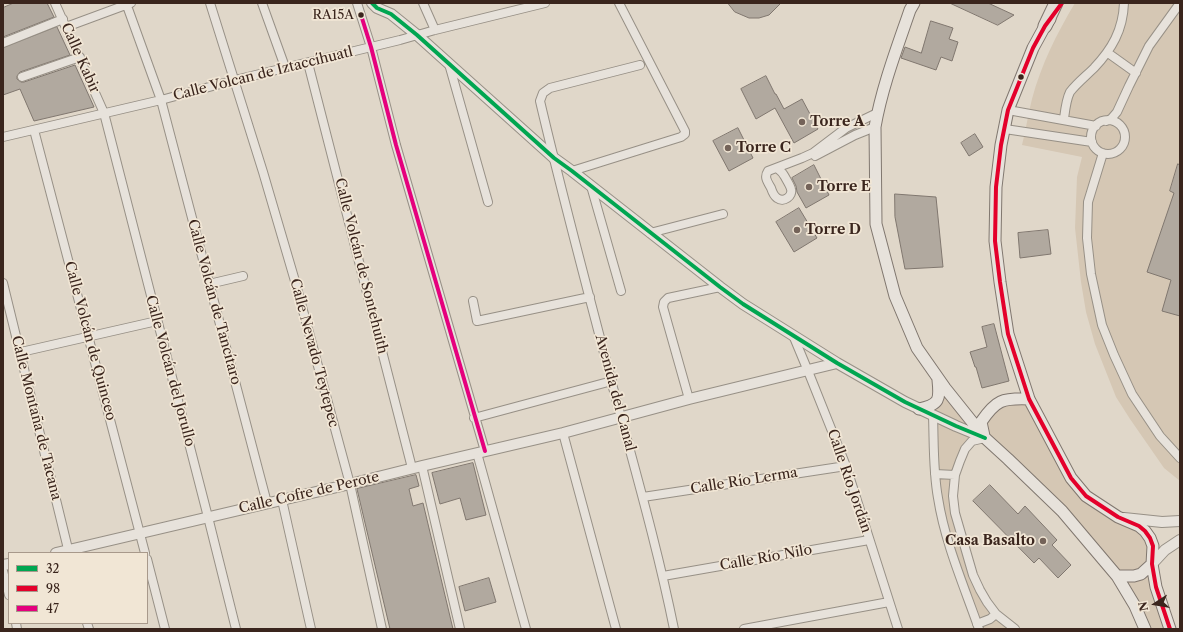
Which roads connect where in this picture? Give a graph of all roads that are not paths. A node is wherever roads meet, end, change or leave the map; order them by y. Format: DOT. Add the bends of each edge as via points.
graph roads {
  1 [pos="55,3"];
  2 [pos="128,3"];
  3 [pos="210,3"];
  4 [pos="262,3"];
  5 [pos="357,3"];
  6 [pos="372,3"];
  7 [pos="385,3"];
  8 [pos="423,3"];
  9 [pos="544,3"];
  10 [pos="619,3"];
  11 [pos="914,3"];
  12 [pos="1056,3"];
  13 [pos="1062,3"];
  14 [pos="1124,3"];
  15 [pos="1180,3"];
  16 [pos="391,14"];
  17 [pos="64,23"];
  18 [pos="1044,26"];
  19 [pos="435,30"];
  20 [pos="417,35"];
  21 [pos="3,43"];
  22 [pos="371,48"];
  23 [pos="1108,53"];
  24 [pos="80,57"];
  25 [pos="308,63"];
  26 [pos="449,64"];
  27 [pos="640,65"];
  28 [pos="285,68"];
  29 [pos="1136,73"];
  30 [pos="22,77"];
  31 [pos="235,80"];
  32 [pos="161,100"];
  33 [pos="1008,110"];
  34 [pos="104,113"];
  35 [pos="878,113"];
  36 [pos="1064,119"];
  37 [pos="1106,121"];
  38 [pos="1096,126"];
  39 [pos="875,127"];
  40 [pos="1005,129"];
  41 [pos="34,130"];
  42 [pos="3,137"];
  43 [pos="1092,142"];
  44 [pos="1103,154"];
  45 [pos="554,158"];
  46 [pos="572,171"];
  47 [pos="591,186"];
  48 [pos="488,202"];
  49 [pos="723,214"];
  50 [pos="650,233"];
  51 [pos="243,276"];
  52 [pos="3,283"];
  53 [pos="209,284"];
  54 [pos="720,287"];
  55 [pos="621,291"];
  56 [pos="590,297"];
  57 [pos="473,301"];
  58 [pos="157,321"];
  59 [pos="792,335"];
  60 [pos="88,336"];
  61 [pos="21,352"];
  62 [pos="837,363"];
  63 [pos="808,371"];
  64 [pos="938,379"];
  65 [pos="612,381"];
  66 [pos="689,399"];
  67 [pos="1029,399"];
  68 [pos="919,409"];
  69 [pos="933,416"];
  70 [pos="622,417"];
  71 [pos="474,418"];
  72 [pos="563,433"];
  73 [pos="985,438"];
  74 [pos="481,452"];
  75 [pos="1180,458"];
  76 [pos="846,466"];
  77 [pos="417,467"];
  78 [pos="935,474"];
  79 [pos="955,475"];
  80 [pos="350,484"];
  81 [pos="643,497"];
  82 [pos="282,500"];
  83 [pos="267,503"];
  84 [pos="208,517"];
  85 [pos="1118,517"];
  86 [pos="1180,521"];
  87 [pos="140,533"];
  88 [pos="869,540"];
  89 [pos="1180,540"];
  90 [pos="69,552"];
  91 [pos="146,552"];
  92 [pos="148,563"];
  93 [pos="1152,564"];
  94 [pos="3,571"];
  95 [pos="663,576"];
  96 [pos="1117,576"];
  97 [pos="8,591"];
  98 [pos="889,602"];
  99 [pos="996,614"];
  100 [pos="978,627"];
  101 [pos="165,629"];
  102 [pos="236,629"];
  103 [pos="311,629"];
  104 [pos="382,629"];
  105 [pos="460,629"];
  106 [pos="526,629"];
  107 [pos="616,629"];
  108 [pos="674,629"];
  109 [pos="744,629"];
  110 [pos="898,629"];
  111 [pos="1015,629"];
  112 [pos="1145,629"];
  113 [pos="1170,629"];
  1 -- 17 [label="street, Calle Kabir"];
  2 -- 17 [label="street"];
  2 -- 32 [label="street, Calle Volcán de Tancítaro"];
  3 -- 31 [label="street"];
  4 -- 28 [label="street"];
  5 -- 22 [label="street"];
  6 -- 16 [label="street"];
  7 -- 16 [label="street"];
  8 -- 19 [label="street"];
  9 -- 19 [label="street, Calle Volcan de Iztaccíhuatl"];
  10 -- 46 [label="street" via="685,134"];
  11 -- 35 [label="main road" via="890,69"];
  12 -- 18 [label="highway"];
  13 -- 18 [label="main road"];
  14 -- 23 [label="street" via="1121,25"];
  15 -- 29 [label="street" via="1149,46"];
  16 -- 20 [label="street"];
  17 -- 21 [label="street"];
  17 -- 24 [label="street, Calle Kabir"];
  18 -- 33 [label="main road"];
  19 -- 20 [label="street, Calle Volcan de Iztaccíhuatl"];
  20 -- 22 [label="street, Calle Volcan de Iztaccíhuatl"];
  20 -- 26 [label="street"];
  22 -- 25 [label="street, Calle Volcan de Iztaccíhuatl"];
  22 -- 71 [label="street"];
  23 -- 29 [label="street"];
  23 -- 36 [label="street" via="1070,93"];
  24 -- 30 [label="street"];
  24 -- 34 [label="street, Calle Kabir"];
  25 -- 28 [label="street, Calle Volcan de Iztaccíhuatl"];
  25 -- 77 [label="street, Calle Volcán de Sontehuith"];
  26 -- 45 [label="street"];
  26 -- 48 [label="street"];
  27 -- 45 [label="street, Avenida del Canal" via="550,88 543,93 540,101"];
  28 -- 31 [label="street, Calle Volcan de Iztaccíhuatl"];
  29 -- 37 [label="street" via="1117,112"];
  31 -- 32 [label="street, Calle Volcan de Iztaccíhuatl"];
  31 -- 80 [label="street, Calle Nevado Teytepec" via="295,281"];
  32 -- 34 [label="street, Calle Volcan de Iztaccíhuatl"];
  32 -- 53 [label="street, Calle Volcán de Tancítaro"];
  33 -- 36 [label="street"];
  33 -- 40 [label="main road"];
  34 -- 41 [label="street, Calle Volcan de Iztaccíhuatl"];
  34 -- 58 [label="street, Calle Volcán del Jorullo"];
  35 -- 39 [label="main road"];
  35 -- 39 [label="street" via="846,128 813,153 780,170"];
  36 -- 38 [label="street"];
  37 -- 38 [label="street"];
  37 -- 44 [label="street" via="1117,123 1125,137 1119,151"];
  38 -- 43 [label="street"];
  39 -- 64 [label="main road" via="876,224 895,296 917,348"];
  40 -- 43 [label="street"];
  40 -- 67 [label="main road" via="996,187 995,241 1008,334"];
  41 -- 42 [label="street, Calle Volcan de Iztaccíhuatl"];
  41 -- 60 [label="street, Calle Volcán de Quinceo"];
  43 -- 44 [label="street"];
  44 -- 75 [label="street" via="1088,202 1091,274 1102,324 1132,394 1160,436"];
  45 -- 46 [label="street"];
  45 -- 56 [label="street, Avenida del Canal"];
  46 -- 47 [label="street"];
  47 -- 50 [label="street"];
  47 -- 55 [label="street"];
  49 -- 50 [label="street"];
  50 -- 54 [label="street"];
  51 -- 53 [label="street"];
  52 -- 61 [label="street, Calle Montaña de Tacana"];
  53 -- 83 [label="street, Calle Volcán de Tancítaro"];
  54 -- 59 [label="street"];
  54 -- 66 [label="street" via="668,298 664,302 663,307"];
  56 -- 57 [label="street" via="477,321"];
  56 -- 65 [label="street, Avenida del Canal"];
  58 -- 60 [label="street"];
  58 -- 84 [label="street, Calle Volcán del Jorullo"];
  59 -- 62 [label="street"];
  59 -- 63 [label="street, Calle Río Jordán"];
  60 -- 61 [label="street"];
  60 -- 87 [label="street, Calle Volcán de Quinceo"];
  61 -- 90 [label="street, Calle Montaña de Tacana"];
  62 -- 63 [label="street, Calle Cofre de Perote"];
  62 -- 68 [label="street"];
  63 -- 66 [label="street, Calle Cofre de Perote"];
  63 -- 76 [label="street, Calle Río Jordán"];
  64 -- 68 [label="main road" via="937,401"];
  64 -- 73 [label="main road"];
  65 -- 70 [label="street, Avenida del Canal"];
  65 -- 71 [label="street"];
  66 -- 70 [label="street, Calle Cofre de Perote"];
  67 -- 73 [label="main road" via="1003,400 996,404 982,422"];
  67 -- 85 [label="main road" via="1071,478 1086,496"];
  68 -- 69 [label="street"];
  69 -- 73 [label="street"];
  69 -- 78 [label="street"];
  70 -- 72 [label="street, Calle Cofre de Perote"];
  70 -- 81 [label="street, Avenida del Canal"];
  71 -- 74 [label="street"];
  72 -- 74 [label="street, Calle Cofre de Perote"];
  72 -- 107 [label="street"];
  73 -- 79 [label="street" via="972,441 965,449"];
  73 -- 96 [label="main road" via="1062,511"];
  74 -- 77 [label="street, Calle Cofre de Perote"];
  74 -- 106 [label="street"];
  76 -- 81 [label="street, Calle Río Lerma"];
  76 -- 88 [label="street, Calle Río Jordán"];
  77 -- 80 [label="street, Calle Cofre de Perote"];
  77 -- 105 [label="street, Calle Volcán de Sontehuith"];
  78 -- 79 [label="street"];
  78 -- 100 [label="street" via="946,536"];
  79 -- 99 [label="street" via="954,507 962,538 973,575"];
  80 -- 82 [label="street, Calle Cofre de Perote"];
  80 -- 104 [label="street, Calle Nevado Teytepec"];
  81 -- 95 [label="street, Avenida del Canal"];
  82 -- 83 [label="street, Calle Cofre de Perote"];
  82 -- 103 [label="street"];
  83 -- 84 [label="street, Calle Cofre de Perote"];
  84 -- 87 [label="street, Calle Cofre de Perote"];
  84 -- 102 [label="street, Calle Volcán del Jorullo"];
  85 -- 86 [label="street" via="1162,522"];
  85 -- 93 [label="main road" via="1145,531 1153,546"];
  87 -- 90 [label="street, Calle Cofre de Perote"];
  87 -- 91 [label="street, Calle Volcán de Quinceo"];
  88 -- 95 [label="street, Calle Río Nilo"];
  88 -- 98 [label="street, Calle Río Jordán"];
  89 -- 93 [label="street" via="1165,550"];
  92 -- 101 [label="street"];
  93 -- 96 [label="main road" via="1141,574"];
  93 -- 113 [label="main road" via="1156,587"];
  94 -- 97 [label="street"];
  95 -- 108 [label="street, Avenida del Canal"];
  96 -- 112 [label="main road"];
  98 -- 109 [label="street"];
  98 -- 110 [label="street, Calle Río Jordán"];
  99 -- 100 [label="street"];
  99 -- 111 [label="street"];
}
